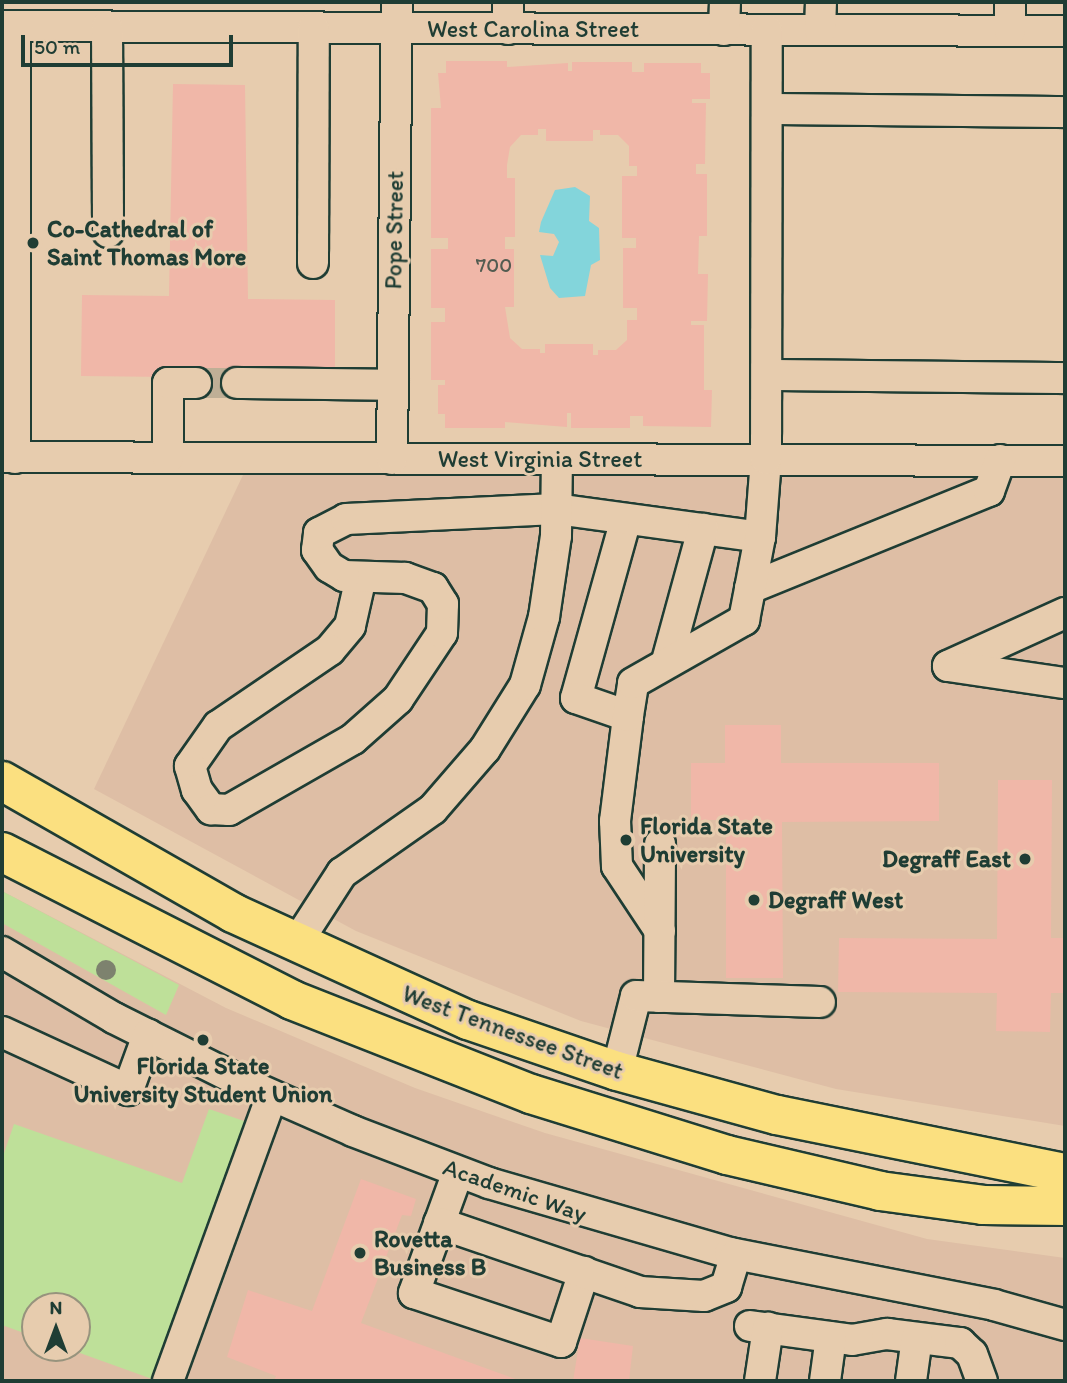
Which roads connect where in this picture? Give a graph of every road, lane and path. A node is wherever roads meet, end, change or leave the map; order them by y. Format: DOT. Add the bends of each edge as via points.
graph roads {
  1 [pos="1010,2"];
  2 [pos="62,14"];
  3 [pos="397,15"];
  4 [pos="508,15"];
  5 [pos="724,16"];
  6 [pos="820,16"];
  7 [pos="8,26"];
  8 [pos="107,27"];
  9 [pos="314,28"];
  10 [pos="767,30"];
  11 [pos="1010,31"];
  12 [pos="1065,31"];
  13 [pos="767,109"];
  14 [pos="1065,112"];
  15 [pos="108,232"];
  16 [pos="313,263"];
  17 [pos="8,264"];
  18 [pos="767,374"];
  19 [pos="1065,378"];
  20 [pos="197,383"];
  21 [pos="237,383"];
  22 [pos="393,385"];
  23 [pos="8,457"];
  24 [pos="168,458"];
  25 [pos="392,458"];
  26 [pos="556,459"];
  27 [pos="766,459"];
  28 [pos="1000,460"];
  29 [pos="1065,461"];
  30 [pos="556,509"];
  31 [pos="626,519"];
  32 [pos="703,529"];
  33 [pos="760,537"];
  34 [pos="361,577"];
  35 [pos="750,587"];
  36 [pos="1065,613"];
  37 [pos="667,661"];
  38 [pos="1065,684"];
  39 [pos="628,716"];
  40 [pos="2,781"];
  41 [pos="660,844"];
  42 [pos="2,852"];
  43 [pos="660,931"];
  44 [pos="296,944"];
  45 [pos="2,952"];
  46 [pos="659,996"];
  47 [pos="820,1002"];
  48 [pos="2,1032"];
  49 [pos="148,1035"];
  50 [pos="618,1071"];
  51 [pos="272,1096"];
  52 [pos="458,1172"];
  53 [pos="1065,1173"];
  54 [pos="1065,1206"];
  55 [pos="439,1223"];
  56 [pos="736,1254"];
  57 [pos="584,1272"];
  58 [pos="1065,1325"];
  59 [pos="831,1337"];
  60 [pos="917,1338"];
  61 [pos="168,1381"];
  62 [pos="760,1381"];
  63 [pos="825,1381"];
  64 [pos="911,1381"];
  65 [pos="982,1381"];
  1 -- 11 [label="street"];
  2 -- 7 [label="street, West Carolina Street"];
  2 -- 8 [label="street, West Carolina Street"];
  3 -- 4 [label="street, West Carolina Street"];
  3 -- 9 [label="street, West Carolina Street"];
  3 -- 22 [label="street, Pope Street"];
  4 -- 5 [label="street, West Carolina Street"];
  5 -- 10 [label="street, West Carolina Street"];
  6 -- 10 [label="street, West Carolina Street"];
  6 -- 11 [label="street, West Carolina Street"];
  7 -- 17 [label="street"];
  8 -- 9 [label="street, West Carolina Street"];
  8 -- 15 [label="street"];
  9 -- 16 [label="street"];
  10 -- 13 [label="street"];
  11 -- 12 [label="street, West Carolina Street"];
  13 -- 14 [label="street"];
  13 -- 18 [label="street"];
  17 -- 23 [label="street"];
  18 -- 19 [label="street"];
  18 -- 27 [label="street"];
  20 -- 24 [label="street" via="168,383"];
  21 -- 22 [label="street"];
  22 -- 25 [label="street, Pope Street"];
  23 -- 24 [label="street, West Virginia Street"];
  24 -- 25 [label="street, West Virginia Street"];
  25 -- 26 [label="street, West Virginia Street"];
  26 -- 27 [label="street, West Virginia Street"];
  26 -- 30 [label="street"];
  27 -- 28 [label="street, West Virginia Street"];
  27 -- 33 [label="street"];
  28 -- 29 [label="street, West Virginia Street"];
  28 -- 35 [label="street" via="989,491"];
  30 -- 31 [label="street"];
  30 -- 34 [label="street" via="346,520 319,533 317,550 329,567 344,576"];
  30 -- 44 [label="street" via="544,617 525,685 485,749 433,809 342,873"];
  31 -- 32 [label="street"];
  31 -- 39 [label="street" via="576,698"];
  32 -- 33 [label="street"];
  32 -- 37 [label="street"];
  33 -- 35 [label="street"];
  34 -- 34 [label="street" via="405,578 433,588 443,604 442,634 398,699 353,738 229,810 211,809 197,790 190,766 218,726 330,650 350,626"];
  35 -- 37 [label="street" via="744,620"];
  36 -- 38 [label="street" via="948,666"];
  37 -- 39 [label="street" via="633,683"];
  39 -- 43 [label="street" via="615,821 617,866"];
  40 -- 44 [label="main road, West Tennessee Street"];
  41 -- 43 [label="street"];
  42 -- 54 [label="main road, West Tennessee Street" via="292,1000 543,1098 727,1155 867,1188 983,1205"];
  43 -- 46 [label="street"];
  44 -- 50 [label="main road, West Tennessee Street" via="468,1020"];
  45 -- 49 [label="street, Academic Way"];
  46 -- 47 [label="street"];
  46 -- 50 [label="street" via="636,996"];
  48 -- 49 [label="street" via="128,1090"];
  49 -- 51 [label="street, Academic Way"];
  50 -- 53 [label="main road, West Tennessee Street" via="830,1127"];
  51 -- 52 [label="street, Academic Way"];
  51 -- 61 [label="street"];
  52 -- 55 [label="street"];
  52 -- 56 [label="street, Academic Way" via="606,1220"];
  55 -- 57 [label="street"];
  55 -- 57 [label="street" via="414,1293 561,1342"];
  56 -- 57 [label="street" via="726,1287 704,1296 640,1292"];
  56 -- 58 [label="street, Academic Way" via="994,1305"];
  59 -- 60 [label="street"];
  59 -- 62 [label="street" via="759,1327"];
  59 -- 63 [label="street"];
  60 -- 64 [label="street"];
  60 -- 65 [label="street" via="960,1343 972,1354"];
}
